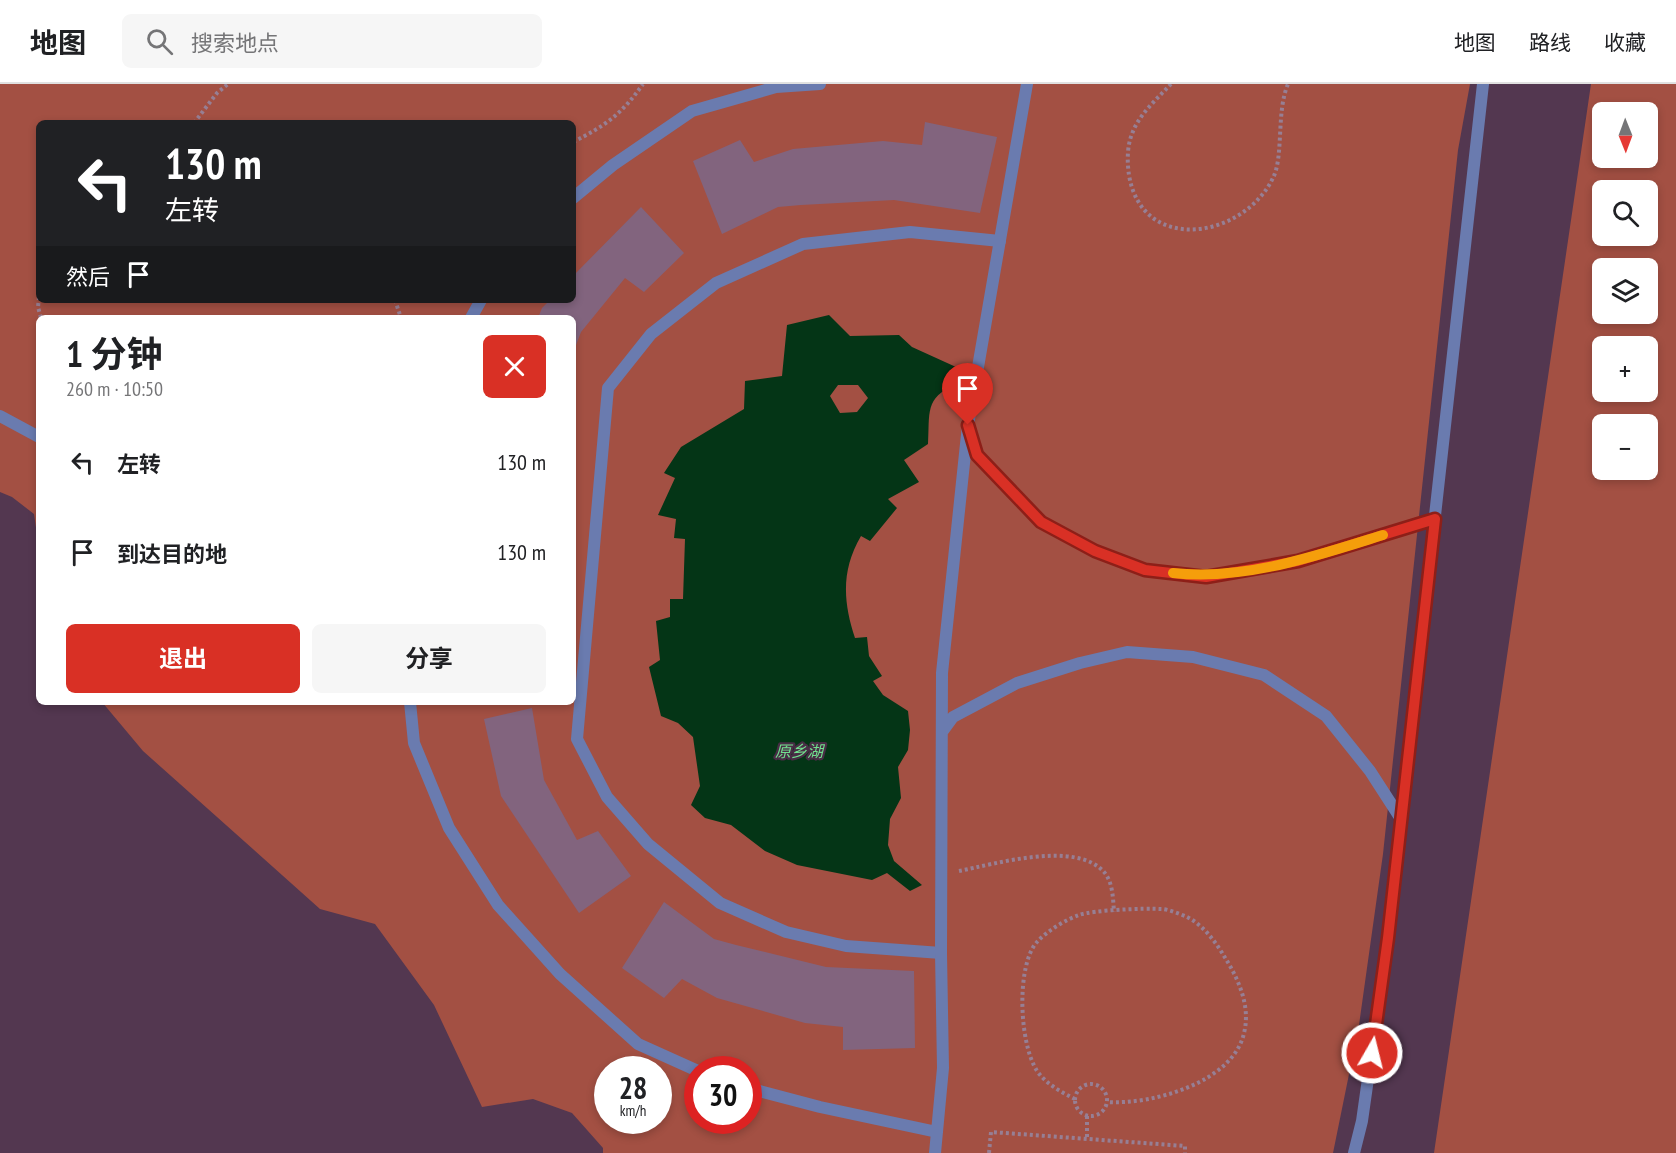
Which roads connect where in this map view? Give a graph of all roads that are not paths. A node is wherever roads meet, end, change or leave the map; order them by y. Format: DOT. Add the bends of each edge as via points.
graph roads {
  1 [pos="820,84"];
  2 [pos="1027,84"];
  3 [pos="1483,84"];
  4 [pos="576,196"];
  5 [pos="1000,241"];
  6 [pos="0,416"];
  7 [pos="968,425"];
  8 [pos="36,435"];
  9 [pos="1435,519"];
  10 [pos="410,705"];
  11 [pos="942,732"];
  12 [pos="1401,819"];
  13 [pos="940,953"];
  14 [pos="684,1065"];
  15 [pos="762,1092"];
  16 [pos="937,1132"];
  17 [pos="935,1153"];
  18 [pos="1354,1153"];
  1 -- 4 [label="street" via="776,87 692,111"];
  2 -- 5 [label="street"];
  3 -- 9 [label="street"];
  5 -- 7 [label="street"];
  5 -- 13 [label="street" via="910,232 803,244 716,283 651,334 608,388 577,739 607,797 648,844 720,903 786,932 846,946"];
  6 -- 8 [label="street"];
  7 -- 9 [label="street" via="977,455 1041,522 1095,551 1145,570 1206,577 1298,561"];
  7 -- 11 [label="street" via="942,673"];
  9 -- 12 [label="street"];
  10 -- 14 [label="street" via="414,743 450,828 498,905 560,974 638,1044"];
  11 -- 12 [label="street" via="953,717 1017,683 1080,663 1127,651 1193,657 1264,675 1326,716 1370,771"];
  11 -- 13 [label="street"];
  12 -- 18 [label="street" via="1362,1121"];
  13 -- 16 [label="street" via="943,1068"];
  15 -- 16 [label="street"];
  16 -- 17 [label="street"];
}
